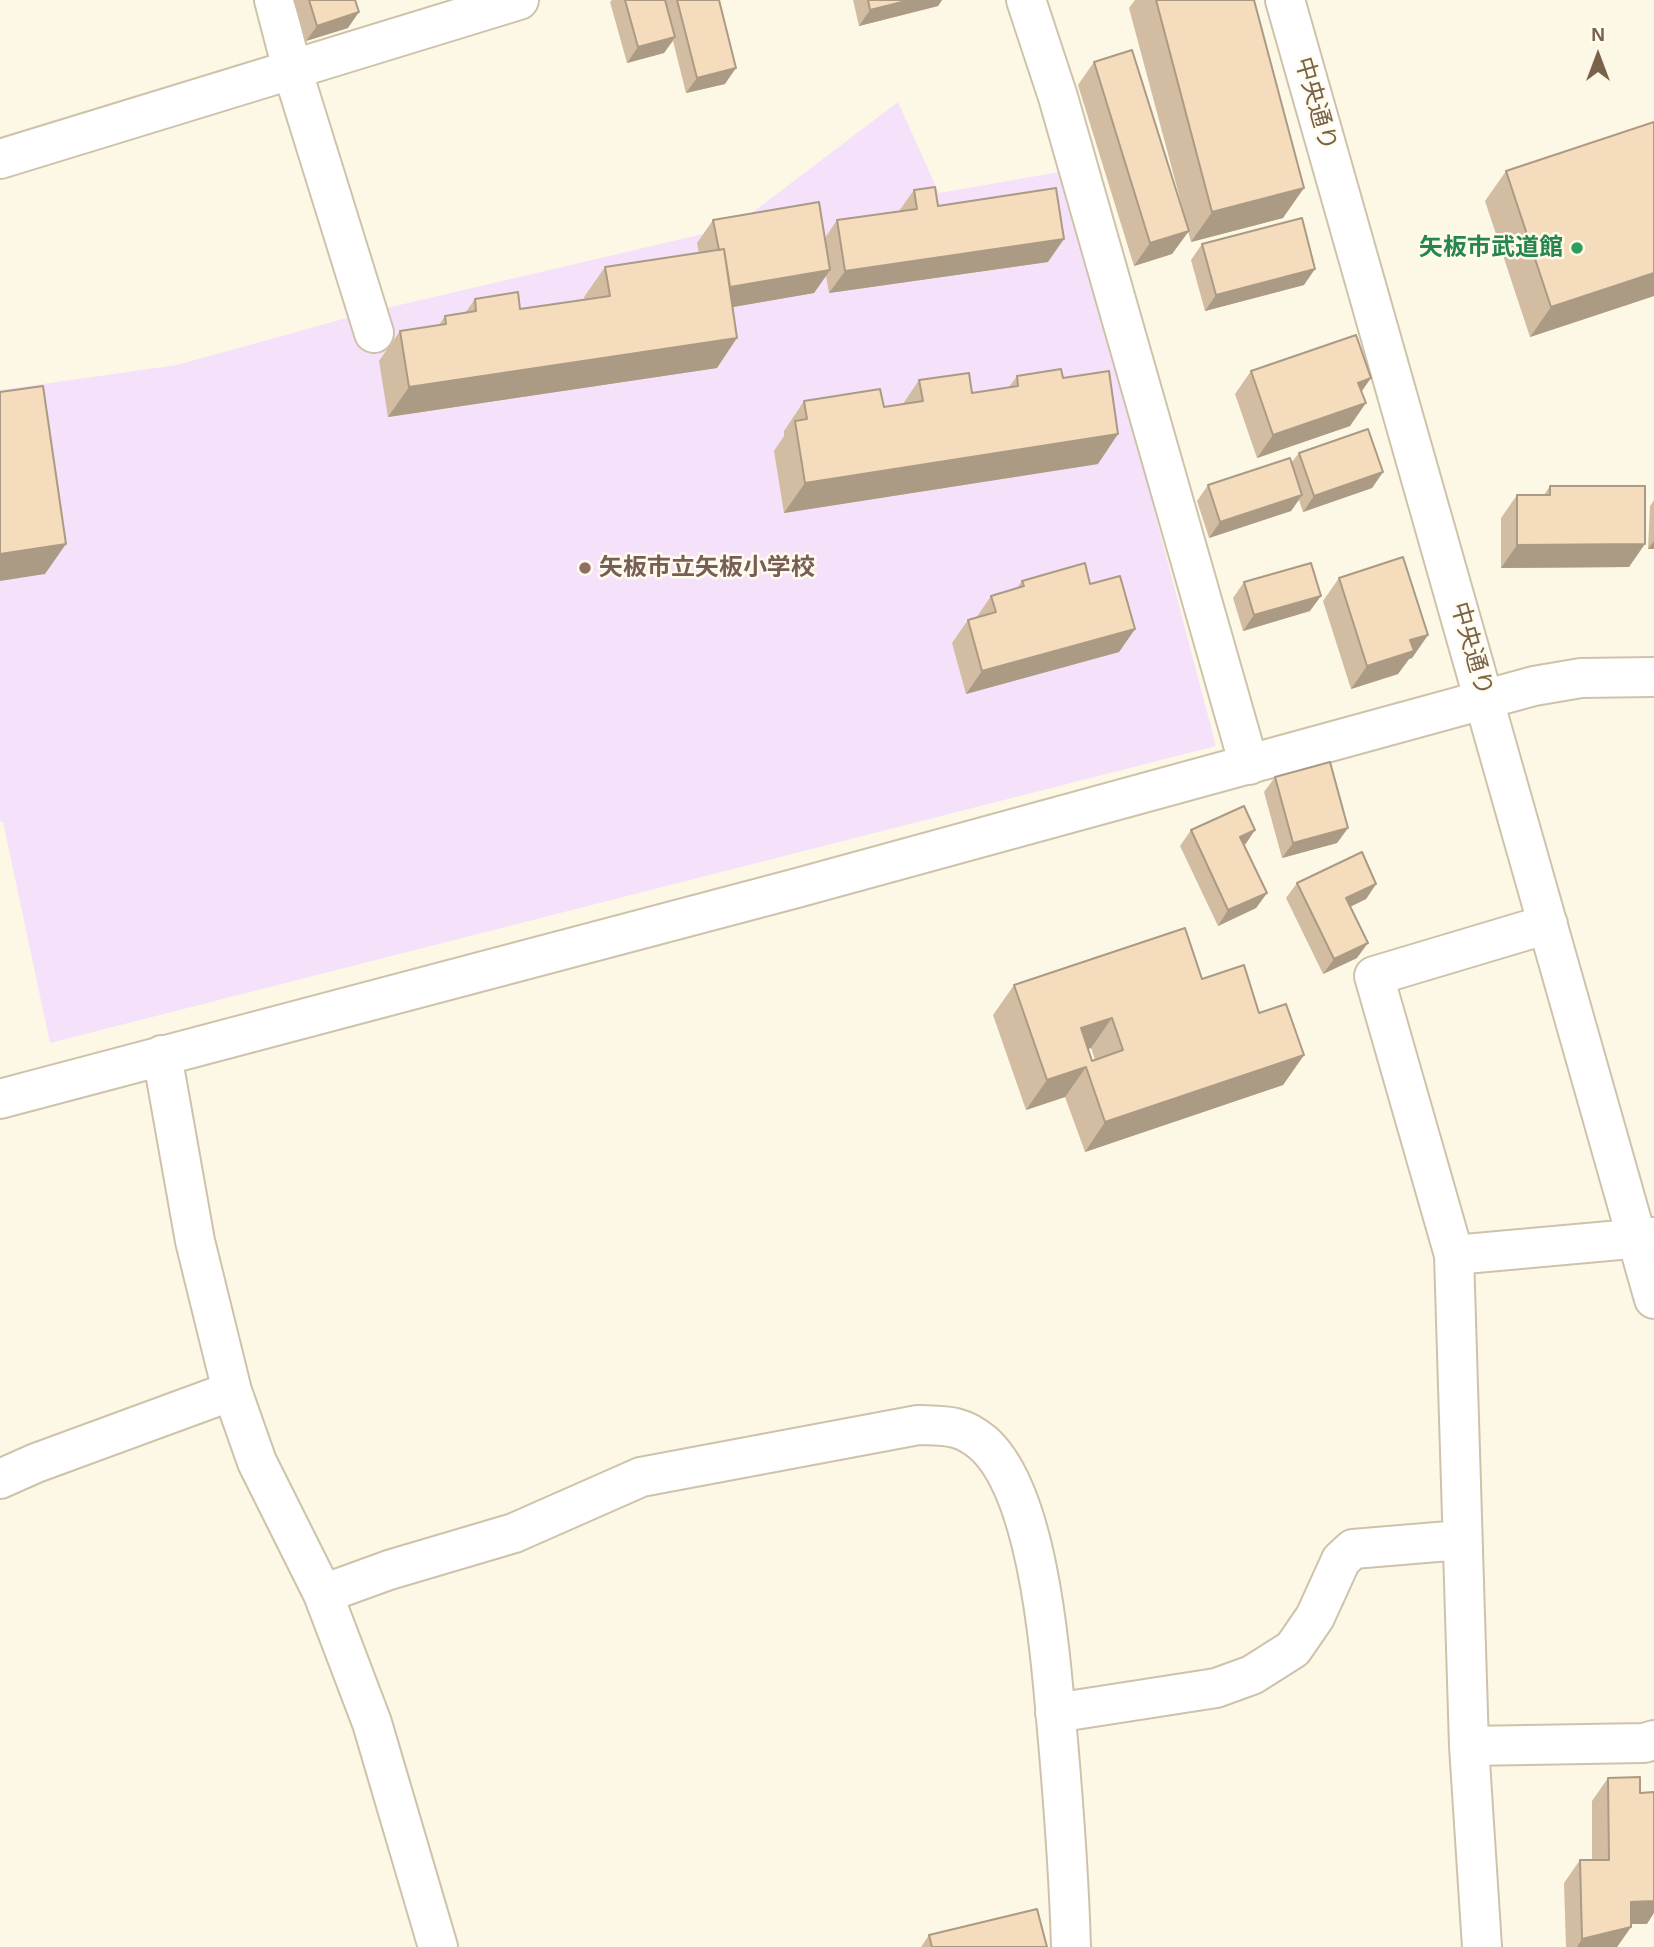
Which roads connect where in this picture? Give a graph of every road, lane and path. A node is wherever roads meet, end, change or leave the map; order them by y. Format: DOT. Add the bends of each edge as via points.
graph roads {
  1 [pos="274,0"];
  2 [pos="519,0"];
  3 [pos="1026,0"];
  4 [pos="1285,0"];
  5 [pos="292,69"];
  6 [pos="0,159"];
  7 [pos="374,333"];
  8 [pos="1654,677"];
  9 [pos="1485,698"];
  10 [pos="1249,765"];
  11 [pos="1548,924"];
  12 [pos="162,1055"];
  13 [pos="0,1099"];
  14 [pos="1645,1238"];
  15 [pos="1454,1255"];
  16 [pos="1654,1299"];
  17 [pos="232,1391"];
  18 [pos="0,1479"];
  19 [pos="1461,1540"];
  20 [pos="323,1594"];
  21 [pos="1055,1713"];
  22 [pos="1654,1740"];
  23 [pos="1469,1746"];
  24 [pos="438,1947"];
  25 [pos="1071,1947"];
  26 [pos="1482,1947"];
  1 -- 5 [label="street"];
  2 -- 5 [label="street"];
  3 -- 10 [label="street" via="1058,97"];
  4 -- 9 [label="street, 中央通り"];
  5 -- 6 [label="street"];
  5 -- 7 [label="street"];
  8 -- 9 [label="street" via="1581,678"];
  9 -- 10 [label="street"];
  9 -- 11 [label="street, 中央通り"];
  10 -- 12 [label="street"];
  11 -- 14 [label="street, 中央通り"];
  11 -- 15 [label="street" via="1374,976"];
  12 -- 13 [label="street"];
  12 -- 17 [label="street" via="194,1241"];
  14 -- 15 [label="street"];
  14 -- 16 [label="street, 中央通り"];
  15 -- 19 [label="street"];
  17 -- 18 [label="street"];
  17 -- 20 [label="street" via="257,1462"];
  19 -- 21 [label="street" via="1353,1549 1341,1560 1315,1617 1293,1649 1252,1675 1216,1688"];
  19 -- 23 [label="street"];
  20 -- 21 [label="street" via="514,1533 641,1477 918,1425 957,1426 983,1443 1007,1474 1023,1517 1041,1582"];
  20 -- 24 [label="street" via="372,1723"];
  21 -- 25 [label="street" via="1069,1864"];
  22 -- 23 [label="street"];
  23 -- 26 [label="street"];
}
